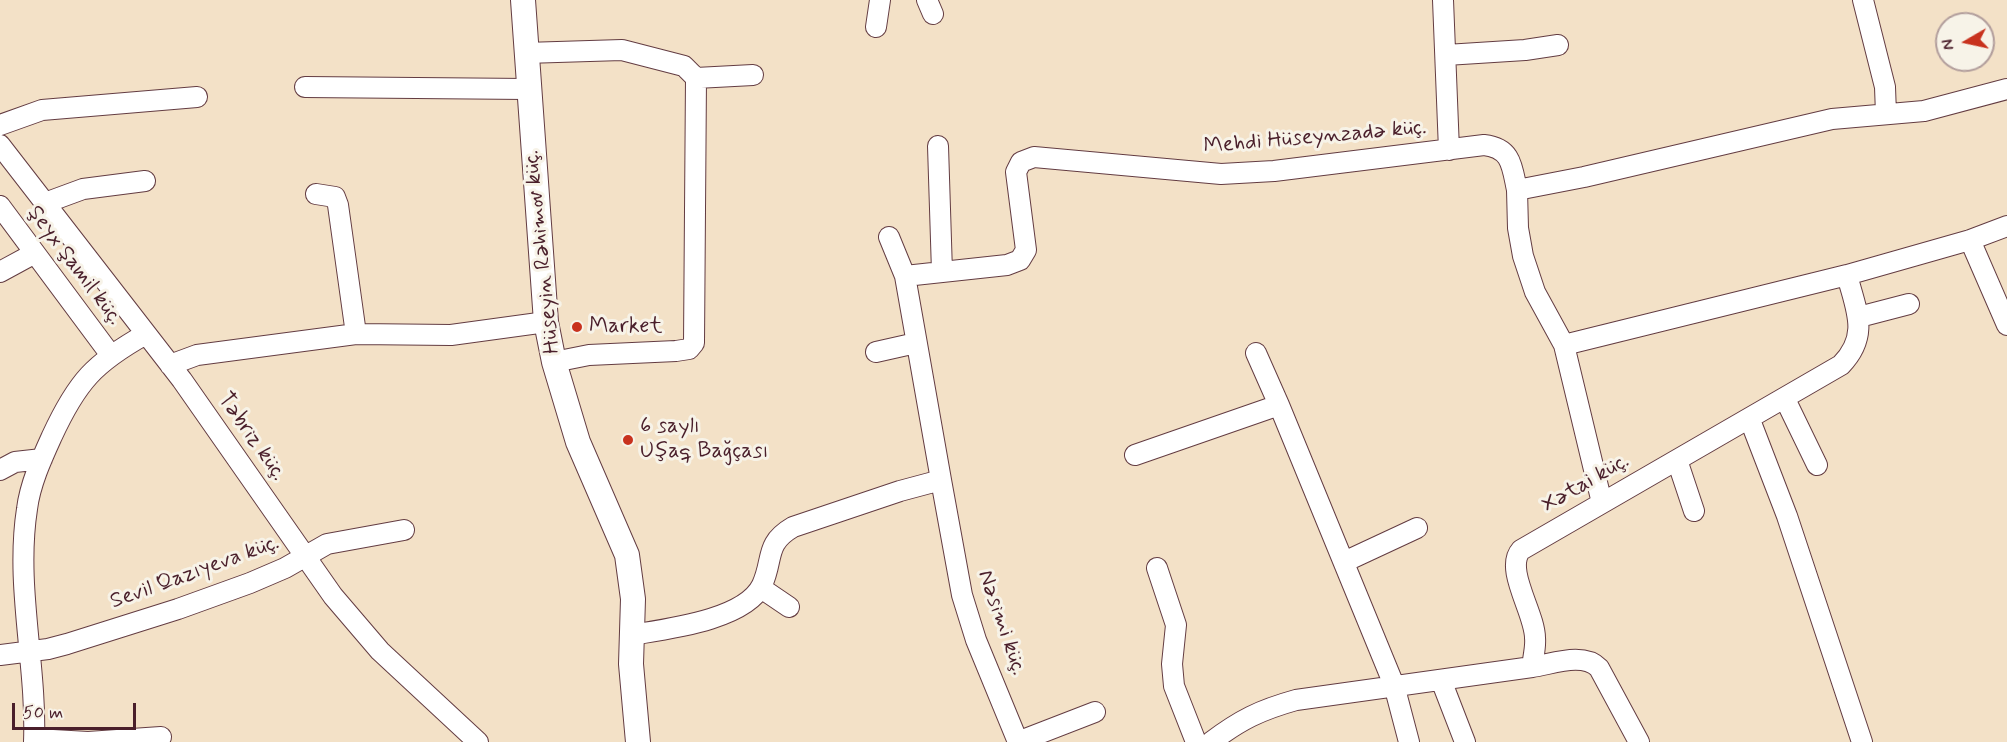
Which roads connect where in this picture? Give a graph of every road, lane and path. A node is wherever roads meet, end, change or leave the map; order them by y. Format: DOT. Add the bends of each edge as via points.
graph roads {
  1 [pos="523,0"];
  2 [pos="880,0"];
  3 [pos="1443,0"];
  4 [pos="1863,0"];
  5 [pos="876,27"];
  6 [pos="1558,45"];
  7 [pos="525,53"];
  8 [pos="1446,55"];
  9 [pos="753,75"];
  10 [pos="696,78"];
  11 [pos="305,87"];
  12 [pos="527,88"];
  13 [pos="2007,89"];
  14 [pos="197,97"];
  15 [pos="1886,114"];
  16 [pos="0,125"];
  17 [pos="0,145"];
  18 [pos="938,146"];
  19 [pos="1449,150"];
  20 [pos="145,181"];
  21 [pos="1517,190"];
  22 [pos="316,194"];
  23 [pos="45,203"];
  24 [pos="0,206"];
  25 [pos="2007,226"];
  26 [pos="889,237"];
  27 [pos="1970,240"];
  28 [pos="34,253"];
  29 [pos="0,272"];
  30 [pos="942,272"];
  31 [pos="1846,275"];
  32 [pos="904,276"];
  33 [pos="1909,304"];
  34 [pos="1858,317"];
  35 [pos="546,322"];
  36 [pos="2007,325"];
  37 [pos="146,334"];
  38 [pos="356,334"];
  39 [pos="916,343"];
  40 [pos="1564,345"];
  41 [pos="876,352"];
  42 [pos="1256,353"];
  43 [pos="110,354"];
  44 [pos="554,362"];
  45 [pos="170,365"];
  46 [pos="1785,399"];
  47 [pos="1279,405"];
  48 [pos="1750,420"];
  49 [pos="1135,455"];
  50 [pos="42,459"];
  51 [pos="1677,460"];
  52 [pos="1817,465"];
  53 [pos="0,470"];
  54 [pos="941,480"];
  55 [pos="1602,502"];
  56 [pos="1694,510"];
  57 [pos="1417,528"];
  58 [pos="404,530"];
  59 [pos="305,557"];
  60 [pos="1344,562"];
  61 [pos="1157,568"];
  62 [pos="761,588"];
  63 [pos="789,607"];
  64 [pos="631,635"];
  65 [pos="29,652"];
  66 [pos="0,655"];
  67 [pos="1532,667"];
  68 [pos="1441,681"];
  69 [pos="1394,685"];
  70 [pos="1095,712"];
  71 [pos="1053,736"];
  72 [pos="161,737"];
  73 [pos="34,741"];
  74 [pos="478,742"];
  75 [pos="638,742"];
  76 [pos="1019,742"];
  77 [pos="1196,742"];
  78 [pos="1212,742"];
  79 [pos="1409,742"];
  80 [pos="1465,742"];
  81 [pos="1639,742"];
  82 [pos="1862,742"];
  1 -- 7 [label="main road, Hüseyin Rəhimov küç."];
  2 -- 5 [label="street"];
  3 -- 8 [label="street"];
  4 -- 15 [label="street" via="1885,87"];
  6 -- 8 [label="street"];
  7 -- 10 [label="street" via="622,50 684,66"];
  7 -- 12 [label="main road, Hüseyin Rəhimov küç."];
  8 -- 19 [label="street"];
  9 -- 10 [label="street"];
  10 -- 44 [label="street" via="694,343 689,349 676,351 589,355"];
  11 -- 12 [label="street"];
  12 -- 35 [label="main road, Hüseyin Rəhimov küç."];
  13 -- 15 [label="street" via="1924,111"];
  14 -- 16 [label="street" via="42,111"];
  15 -- 21 [label="street" via="1832,119"];
  17 -- 23 [label="street, Təbriz küç."];
  18 -- 30 [label="street"];
  19 -- 21 [label="street, Mehdi Hüseynzadə küç." via="1498,147 1507,154"];
  19 -- 30 [label="street, Mehdi Hüseynzadə küç." via="1221,174 1034,157 1021,162 1016,172 1026,250 1020,260"];
  20 -- 23 [label="street" via="83,189"];
  21 -- 40 [label="street, Mehdi Hüseynzadə küç." via="1518,228 1529,276"];
  22 -- 38 [label="street" via="335,197 338,205"];
  23 -- 37 [label="street, Təbriz küç."];
  24 -- 28 [label="street, Şeyx Şamil küç."];
  25 -- 27 [label="street"];
  26 -- 32 [label="street"];
  27 -- 31 [label="street"];
  27 -- 36 [label="street"];
  28 -- 29 [label="street"];
  28 -- 43 [label="street, Şeyx Şamil küç."];
  30 -- 32 [label="street, Mehdi Hüseynzadə küç."];
  31 -- 34 [label="street, Xətai küç."];
  31 -- 40 [label="street"];
  32 -- 39 [label="street"];
  33 -- 34 [label="street"];
  34 -- 46 [label="street, Xətai küç." via="1853,353 1841,365"];
  35 -- 38 [label="street" via="451,334"];
  35 -- 44 [label="main road, Hüseyin Rəhimov küç."];
  37 -- 43 [label="street"];
  37 -- 45 [label="street, Təbriz küç."];
  38 -- 45 [label="street" via="197,355"];
  39 -- 41 [label="street"];
  39 -- 54 [label="street"];
  40 -- 55 [label="street, Mehdi Hüseynzadə küç."];
  42 -- 47 [label="street"];
  43 -- 50 [label="street" via="82,381"];
  44 -- 64 [label="main road, Hüseyin Rəhimov küç." via="578,442 627,555 633,599"];
  45 -- 59 [label="street, Təbriz küç."];
  46 -- 48 [label="street, Xətai küç."];
  46 -- 52 [label="street"];
  47 -- 49 [label="street"];
  47 -- 60 [label="street"];
  48 -- 51 [label="street, Xətai küç."];
  48 -- 82 [label="street"];
  50 -- 53 [label="street" via="15,462"];
  50 -- 65 [label="street" via="24,530"];
  51 -- 55 [label="street, Xətai küç."];
  51 -- 56 [label="street"];
  54 -- 62 [label="street" via="786,531 773,544"];
  54 -- 76 [label="street, Nəsimi küç." via="962,595 976,640"];
  55 -- 67 [label="street, Xətai küç." via="1515,556 1514,567 1536,639"];
  57 -- 60 [label="street"];
  58 -- 59 [label="street, Sevil Qazıyeva küç." via="327,544"];
  59 -- 65 [label="street, Sevil Qazıyeva küç." via="250,583 178,609"];
  59 -- 74 [label="street, Təbriz küç." via="380,651"];
  60 -- 69 [label="street"];
  61 -- 77 [label="street" via="1176,625 1174,686"];
  62 -- 63 [label="street"];
  62 -- 64 [label="street" via="751,600 704,620"];
  64 -- 75 [label="main road, Hüseyin Rəhimov küç." via="632,700"];
  65 -- 66 [label="street, Sevil Qazıyeva küç."];
  65 -- 73 [label="street" via="34,677"];
  67 -- 68 [label="street"];
  67 -- 81 [label="street" via="1584,659 1593,662"];
  68 -- 69 [label="street"];
  68 -- 80 [label="street"];
  69 -- 78 [label="street" via="1296,700 1264,709 1240,720"];
  69 -- 79 [label="street"];
  70 -- 71 [label="street"];
  71 -- 76 [label="street"];
  72 -- 73 [label="street"];
}
